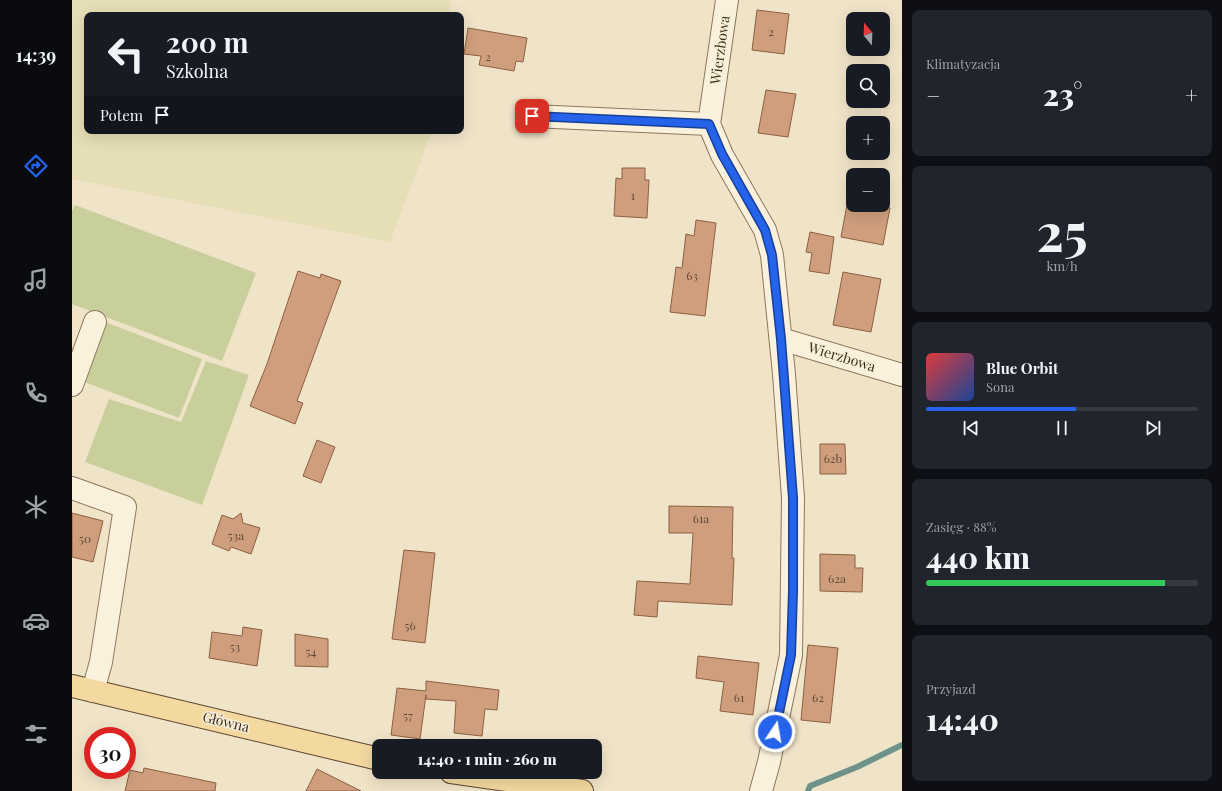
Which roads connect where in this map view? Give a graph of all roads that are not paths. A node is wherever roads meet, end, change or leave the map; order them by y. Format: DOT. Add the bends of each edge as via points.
graph roads {
  1 [pos="727,0"];
  2 [pos="532,116"];
  3 [pos="709,124"];
  4 [pos="95,322"];
  5 [pos="781,339"];
  6 [pos="902,375"];
  7 [pos="72,385"];
  8 [pos="72,488"];
  9 [pos="72,686"];
  10 [pos="93,691"];
  11 [pos="372,757"];
  12 [pos="499,779"];
  13 [pos="582,791"];
  14 [pos="761,791"];
  1 -- 3 [label="street, Wierzbowa"];
  2 -- 3 [label="street"];
  3 -- 5 [label="street" via="722,154 765,230 772,255"];
  4 -- 7 [label="street"];
  5 -- 6 [label="street, Wierzbowa"];
  5 -- 14 [label="street" via="793,498 791,655"];
  8 -- 10 [label="street" via="126,507 101,662"];
  9 -- 10 [label="main road, Główna"];
  10 -- 11 [label="main road, Główna"];
  12 -- 13 [label="main road"];
}
